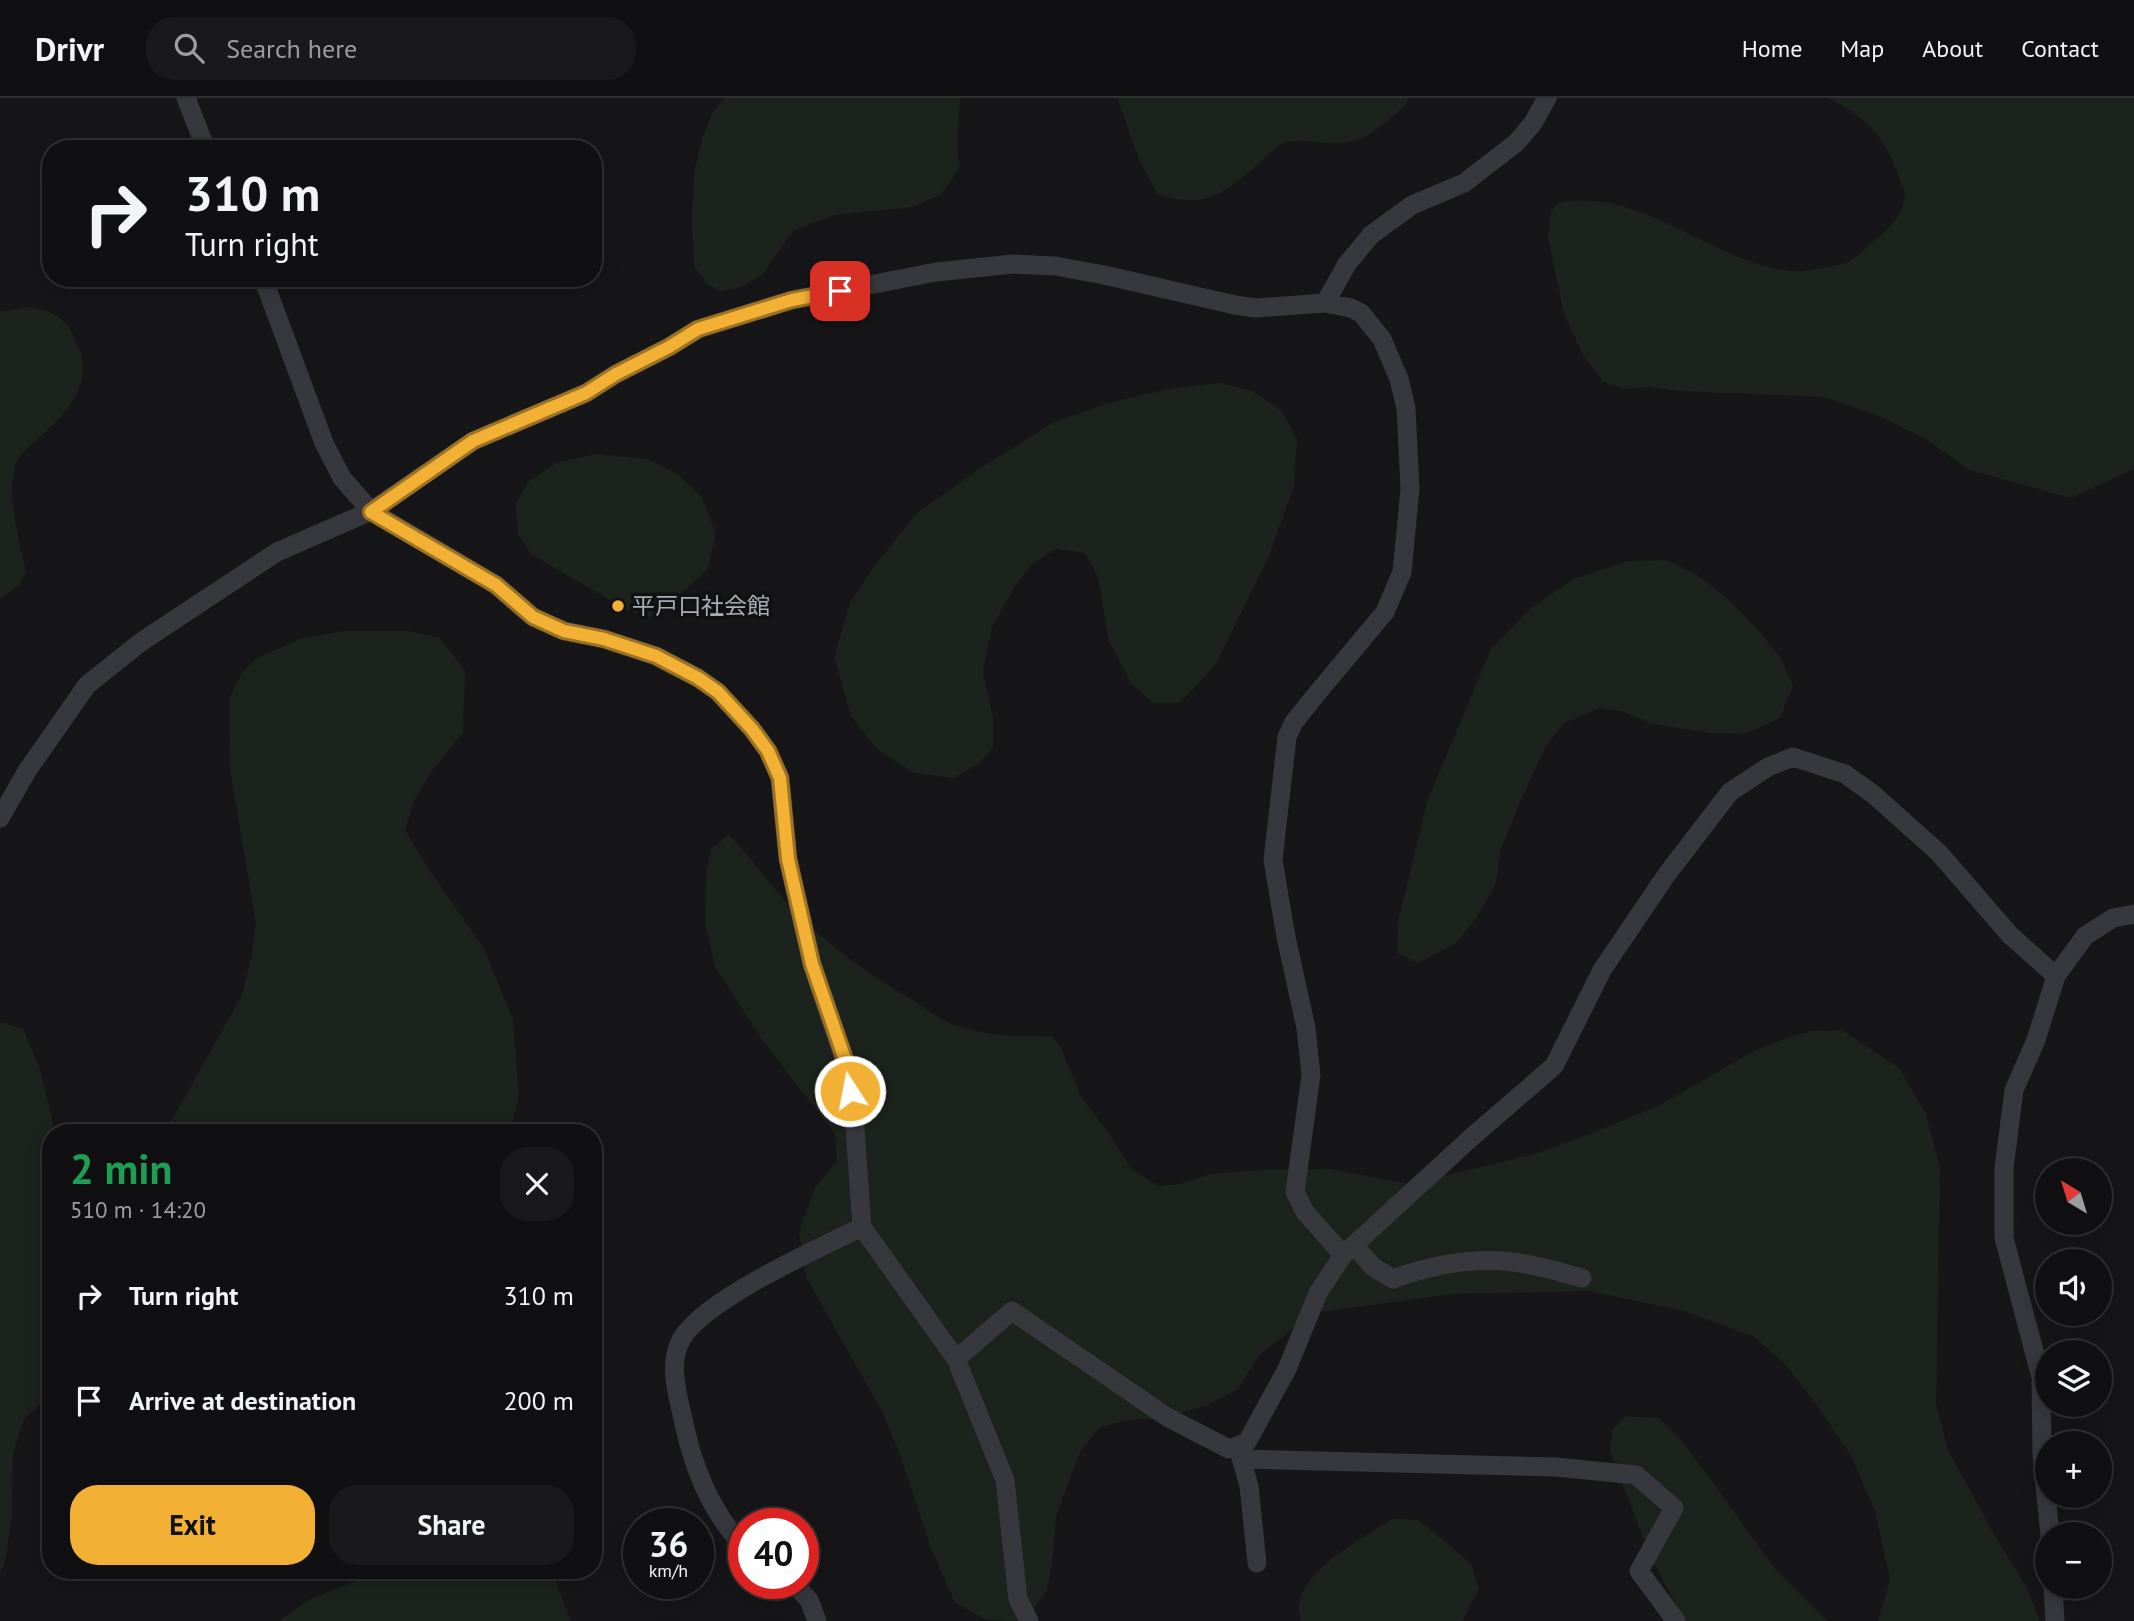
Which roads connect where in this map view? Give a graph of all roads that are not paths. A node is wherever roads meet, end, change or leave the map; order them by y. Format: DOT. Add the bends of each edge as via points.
graph roads {
  1 [pos="186,98"];
  2 [pos="1547,98"];
  3 [pos="202,140"];
  4 [pos="266,287"];
  5 [pos="1325,303"];
  6 [pos="371,512"];
  7 [pos="0,818"];
  8 [pos="2134,914"];
  9 [pos="2056,976"];
  10 [pos="862,1227"];
  11 [pos="1349,1250"];
  12 [pos="1582,1278"];
  13 [pos="956,1359"];
  14 [pos="1241,1453"];
  15 [pos="2049,1522"];
  16 [pos="728,1526"];
  17 [pos="1257,1563"];
  18 [pos="808,1599"];
  19 [pos="2054,1599"];
  20 [pos="817,1621"];
  21 [pos="1029,1621"];
  22 [pos="1676,1621"];
  23 [pos="2055,1621"];
  1 -- 3 [label="street"];
  2 -- 5 [label="street" via="1516,143 1464,183 1412,205 1371,235 1347,264"];
  4 -- 6 [label="street" via="324,443 342,478"];
  5 -- 6 [label="street" via="1245,307 1104,275 1013,264 936,272 792,300 698,329 586,393 473,441"];
  5 -- 11 [label="street" via="1361,313 1382,339 1406,408 1410,489 1402,572 1385,612 1287,737 1273,860 1311,1075 1295,1192 1305,1212"];
  6 -- 7 [label="street" via="276,552 141,642 87,685"];
  6 -- 10 [label="street" via="496,585 533,617 564,631 656,656 698,678 718,692 768,751 780,778 788,859 812,964 848,1068"];
  8 -- 9 [label="street" via="2113,918 2085,936"];
  9 -- 11 [label="street" via="2010,935 1939,853 1873,794 1845,774 1793,757 1730,792 1602,970 1554,1066"];
  9 -- 15 [label="street" via="2014,1090 2004,1168 2004,1238 2041,1377"];
  10 -- 13 [label="street"];
  10 -- 16 [label="street" via="738,1290 689,1328 679,1344 674,1374 690,1448 708,1500"];
  11 -- 12 [label="street" via="1393,1279 1425,1267 1472,1260 1514,1262"];
  11 -- 14 [label="street" via="1318,1293 1287,1368"];
  13 -- 14 [label="street" via="1012,1311 1167,1417"];
  13 -- 21 [label="street" via="1005,1480 1018,1600"];
  14 -- 17 [label="street"];
  14 -- 22 [label="street" via="1556,1467 1636,1475 1674,1508 1639,1571"];
  18 -- 20 [label="street"];
  19 -- 23 [label="street"];
}
